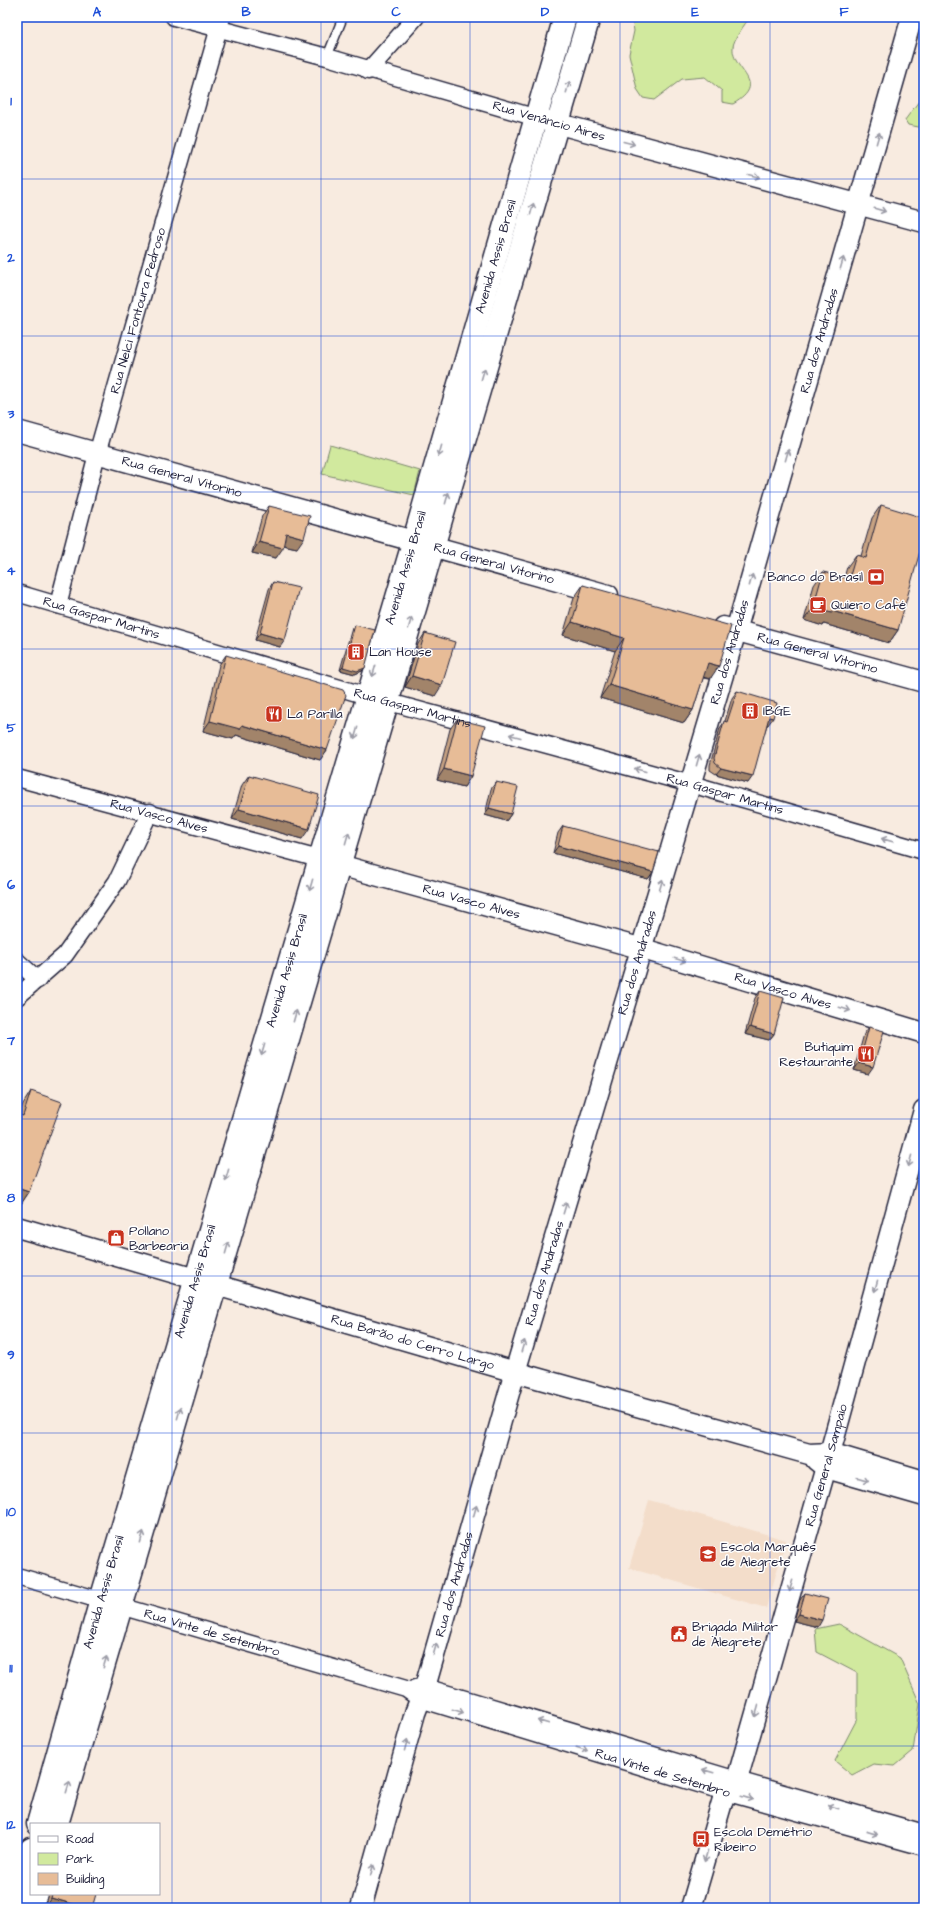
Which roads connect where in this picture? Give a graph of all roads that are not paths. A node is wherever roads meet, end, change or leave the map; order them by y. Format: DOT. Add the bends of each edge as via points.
graph roads {
  1 [pos="174,17"];
  2 [pos="343,17"];
  3 [pos="416,17"];
  4 [pos="565,17"];
  5 [pos="588,17"];
  6 [pos="912,17"];
  7 [pos="219,23"];
  8 [pos="327,58"];
  9 [pos="368,71"];
  10 [pos="547,121"];
  11 [pos="859,204"];
  12 [pos="924,222"];
  13 [pos="17,432"];
  14 [pos="97,454"];
  15 [pos="423,543"];
  16 [pos="17,593"];
  17 [pos="623,599"];
  18 [pos="58,605"];
  19 [pos="706,623"];
  20 [pos="736,631"];
  21 [pos="924,682"];
  22 [pos="377,698"];
  23 [pos="17,778"];
  24 [pos="691,784"];
  25 [pos="150,812"];
  26 [pos="924,850"];
  27 [pos="329,862"];
  28 [pos="642,949"];
  29 [pos="17,961"];
  30 [pos="38,980"];
  31 [pos="17,997"];
  32 [pos="924,1033"];
  33 [pos="924,1110"];
  34 [pos="17,1227"];
  35 [pos="206,1283"];
  36 [pos="515,1372"];
  37 [pos="828,1461"];
  38 [pos="924,1481"];
  39 [pos="924,1496"];
  40 [pos="17,1576"];
  41 [pos="101,1600"];
  42 [pos="122,1606"];
  43 [pos="417,1692"];
  44 [pos="731,1786"];
  45 [pos="38,1823"];
  46 [pos="57,1823"];
  47 [pos="924,1833"];
  48 [pos="924,1847"];
  49 [pos="30,1853"];
  50 [pos="36,1895"];
  51 [pos="17,1899"];
  52 [pos="30,1908"];
  53 [pos="362,1908"];
  54 [pos="691,1908"];
  1 -- 7 [label="street, Rua Venâncio Aires"];
  2 -- 8 [label="lane"];
  3 -- 9 [label="street"];
  4 -- 10 [label="main road"];
  10 -- 5 [label="main road, one-way"];
  11 -- 6 [label="street, Rua dos Andradas, one-way"];
  7 -- 8 [label="street, Rua Venâncio Aires"];
  7 -- 14 [label="street, Rua Nelci Fontoura Pedroso"];
  8 -- 9 [label="street, Rua Venâncio Aires"];
  9 -- 10 [label="street, Rua Venâncio Aires"];
  10 -- 11 [label="street, Rua Venâncio Aires, one-way"];
  10 -- 15 [label="main road, Avenida Assis Brasil"];
  11 -- 12 [label="street, Rua Venâncio Aires, one-way"];
  20 -- 11 [label="street, Rua dos Andradas, one-way"];
  13 -- 14 [label="street, Rua General Vitorino"];
  14 -- 15 [label="street, Rua General Vitorino"];
  14 -- 18 [label="street, Rua Nelci Fontoura Pedroso"];
  15 -- 17 [label="street, Rua General Vitorino"];
  15 -- 22 [label="main road, Avenida Assis Brasil"];
  16 -- 18 [label="street, Rua Gaspar Martins"];
  18 -- 22 [label="street, Rua Gaspar Martins"];
  19 -- 20 [label="street, Rua General Vitorino"];
  20 -- 21 [label="street, Rua General Vitorino"];
  24 -- 20 [label="street, Rua dos Andradas, one-way"];
  24 -- 22 [label="street, Rua Gaspar Martins, one-way"];
  22 -- 27 [label="main road, Avenida Assis Brasil"];
  23 -- 25 [label="street, Rua Vasco Alves"];
  26 -- 24 [label="street, Rua Gaspar Martins, one-way"];
  28 -- 24 [label="street, Rua dos Andradas, one-way"];
  25 -- 27 [label="street, Rua Vasco Alves"];
  25 -- 30 [label="street" via="118,881 65,955"];
  27 -- 28 [label="street, Rua Vasco Alves"];
  27 -- 35 [label="main road, Avenida Assis Brasil"];
  28 -- 32 [label="street, Rua Vasco Alves, one-way"];
  36 -- 28 [label="street, Rua dos Andradas, one-way"];
  29 -- 30 [label="street"];
  30 -- 31 [label="street"];
  33 -- 37 [label="street, Rua General Sampaio, one-way"];
  34 -- 35 [label="street, Rua Barão do Cerro Largo"];
  35 -- 36 [label="street, Rua Barão do Cerro Largo"];
  35 -- 41 [label="main road, Avenida Assis Brasil"];
  42 -- 35 [label="main road, Avenida Assis Brasil, one-way"];
  36 -- 37 [label="street, Rua Barão do Cerro Largo"];
  43 -- 36 [label="street, Rua dos Andradas, one-way"];
  37 -- 38 [label="street, Rua Barão do Cerro Largo"];
  37 -- 39 [label="street, Rua Barão do Cerro Largo, one-way"];
  37 -- 44 [label="street, Rua General Sampaio, one-way"];
  40 -- 41 [label="street, Rua Vinte de Setembro"];
  41 -- 42 [label="street, Rua Vinte de Setembro"];
  41 -- 45 [label="main road, Avenida Assis Brasil"];
  42 -- 43 [label="street, Rua Vinte de Setembro"];
  46 -- 42 [label="main road, Avenida Assis Brasil, one-way"];
  43 -- 44 [label="street, Rua Vinte de Setembro"];
  53 -- 43 [label="street, Rua dos Andradas, one-way"];
  47 -- 44 [label="street, Rua Vinte de Setembro, one-way"];
  44 -- 48 [label="street, Rua Vinte de Setembro, one-way"];
  44 -- 54 [label="street, Rua General Sampaio, one-way"];
  49 -- 51 [label="main road"];
  50 -- 52 [label="main road"];
}
